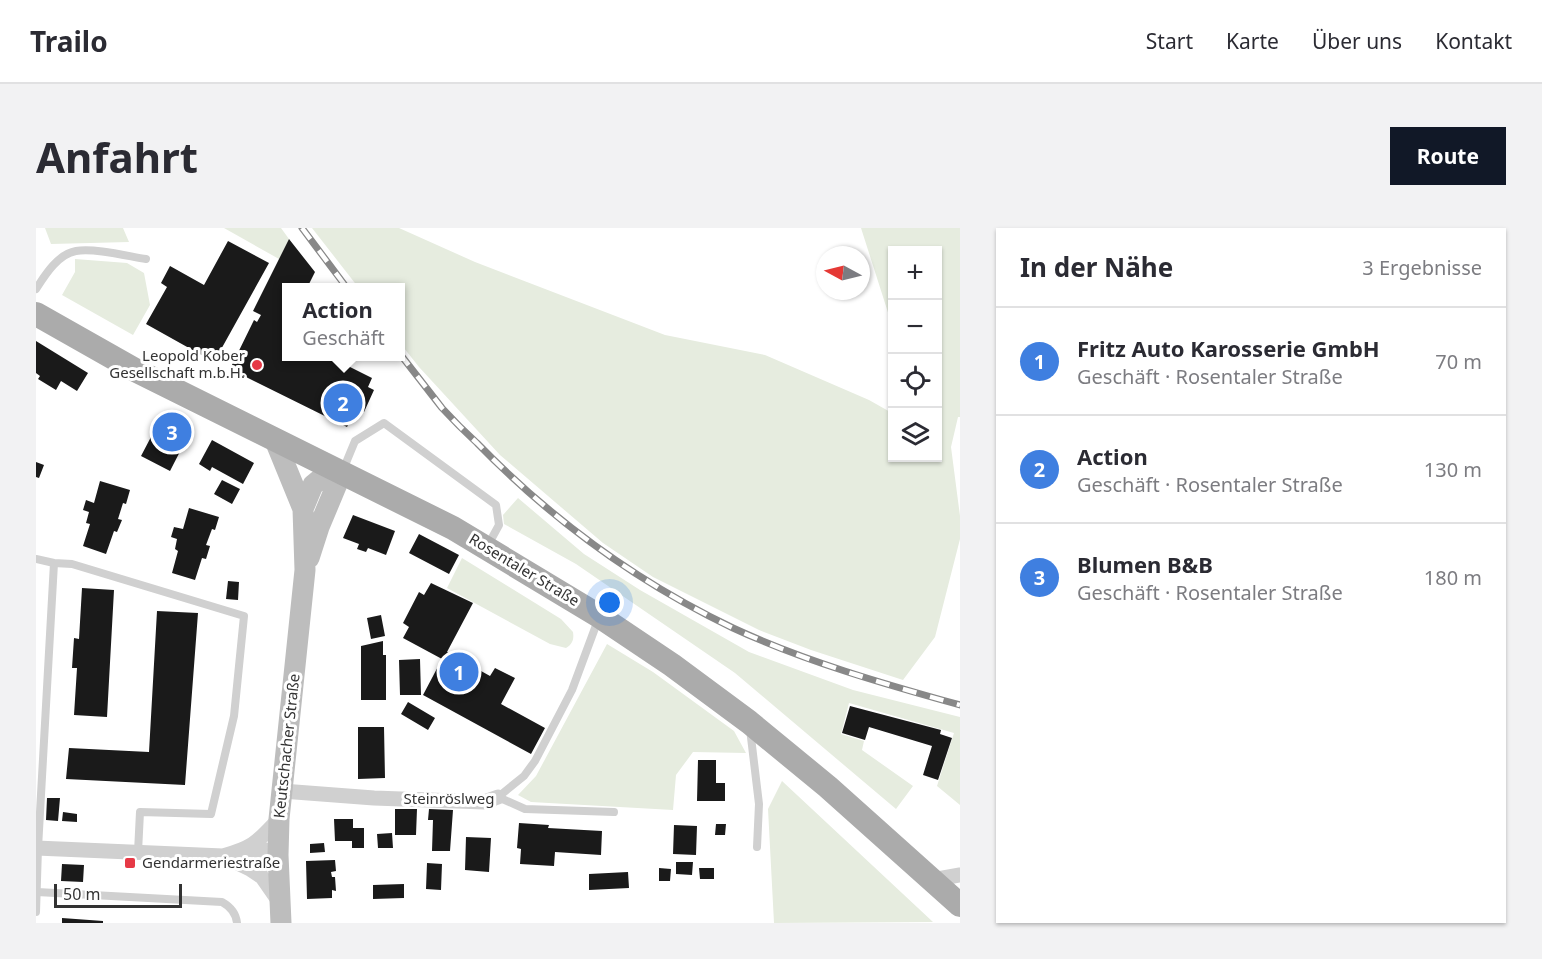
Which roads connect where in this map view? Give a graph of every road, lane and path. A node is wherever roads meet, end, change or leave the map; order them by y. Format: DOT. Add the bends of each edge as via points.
graph roads {
  1 [pos="146,259"];
  2 [pos="36,289"];
  3 [pos="36,314"];
  4 [pos="274,438"];
  5 [pos="342,472"];
  6 [pos="303,508"];
  7 [pos="487,548"];
  8 [pos="36,559"];
  9 [pos="54,563"];
  10 [pos="305,570"];
  11 [pos="599,616"];
  12 [pos="749,722"];
  13 [pos="282,791"];
  14 [pos="498,797"];
  15 [pos="614,812"];
  16 [pos="279,819"];
  17 [pos="757,847"];
  18 [pos="37,848"];
  19 [pos="248,849"];
  20 [pos="138,852"];
  21 [pos="278,855"];
  22 [pos="230,859"];
  23 [pos="960,875"];
  24 [pos="932,880"];
  25 [pos="37,892"];
  26 [pos="960,905"];
  27 [pos="36,912"];
  28 [pos="280,913"];
  29 [pos="237,923"];
  1 -- 2 [label="lane" via="75,251 55,262"];
  3 -- 4 [label="main road, Rosentaler Straße" via="135,370"];
  4 -- 5 [label="main road, Rosentaler Straße"];
  4 -- 6 [label="main road"];
  5 -- 6 [label="main road" via="324,476 313,485"];
  5 -- 7 [label="main road, Rosentaler Straße"];
  5 -- 7 [label="lane" via="356,441 384,423 496,505 499,525"];
  5 -- 10 [label="main road"];
  6 -- 10 [label="main road"];
  7 -- 11 [label="main road, Rosentaler Straße"];
  8 -- 9 [label="lane"];
  9 -- 18 [label="lane"];
  9 -- 20 [label="lane" via="72,564 244,616 234,716 211,814 140,812"];
  10 -- 13 [label="main road, Keutschacher Straße"];
  11 -- 12 [label="main road, Rosentaler Straße"];
  11 -- 14 [label="lane" via="572,690 535,761 524,776"];
  12 -- 17 [label="lane" via="759,793"];
  12 -- 24 [label="main road, Rosentaler Straße"];
  13 -- 14 [label="street, Steinröslweg" via="484,802"];
  13 -- 16 [label="main road, Keutschacher Straße"];
  14 -- 15 [label="lane, Steinröslweg" via="525,809"];
  16 -- 19 [label="street"];
  16 -- 21 [label="main road, Keutschacher Straße"];
  18 -- 20 [label="street"];
  18 -- 25 [label="lane"];
  19 -- 21 [label="street"];
  19 -- 22 [label="street"];
  20 -- 22 [label="street"];
  21 -- 22 [label="street" via="267,864"];
  21 -- 28 [label="main road, Keutschacher Straße"];
  22 -- 28 [label="street" via="262,877"];
  23 -- 24 [label="street"];
  24 -- 26 [label="main road, Rosentaler Straße"];
  25 -- 27 [label="lane"];
  25 -- 29 [label="lane" via="222,902 230,906"];
}
